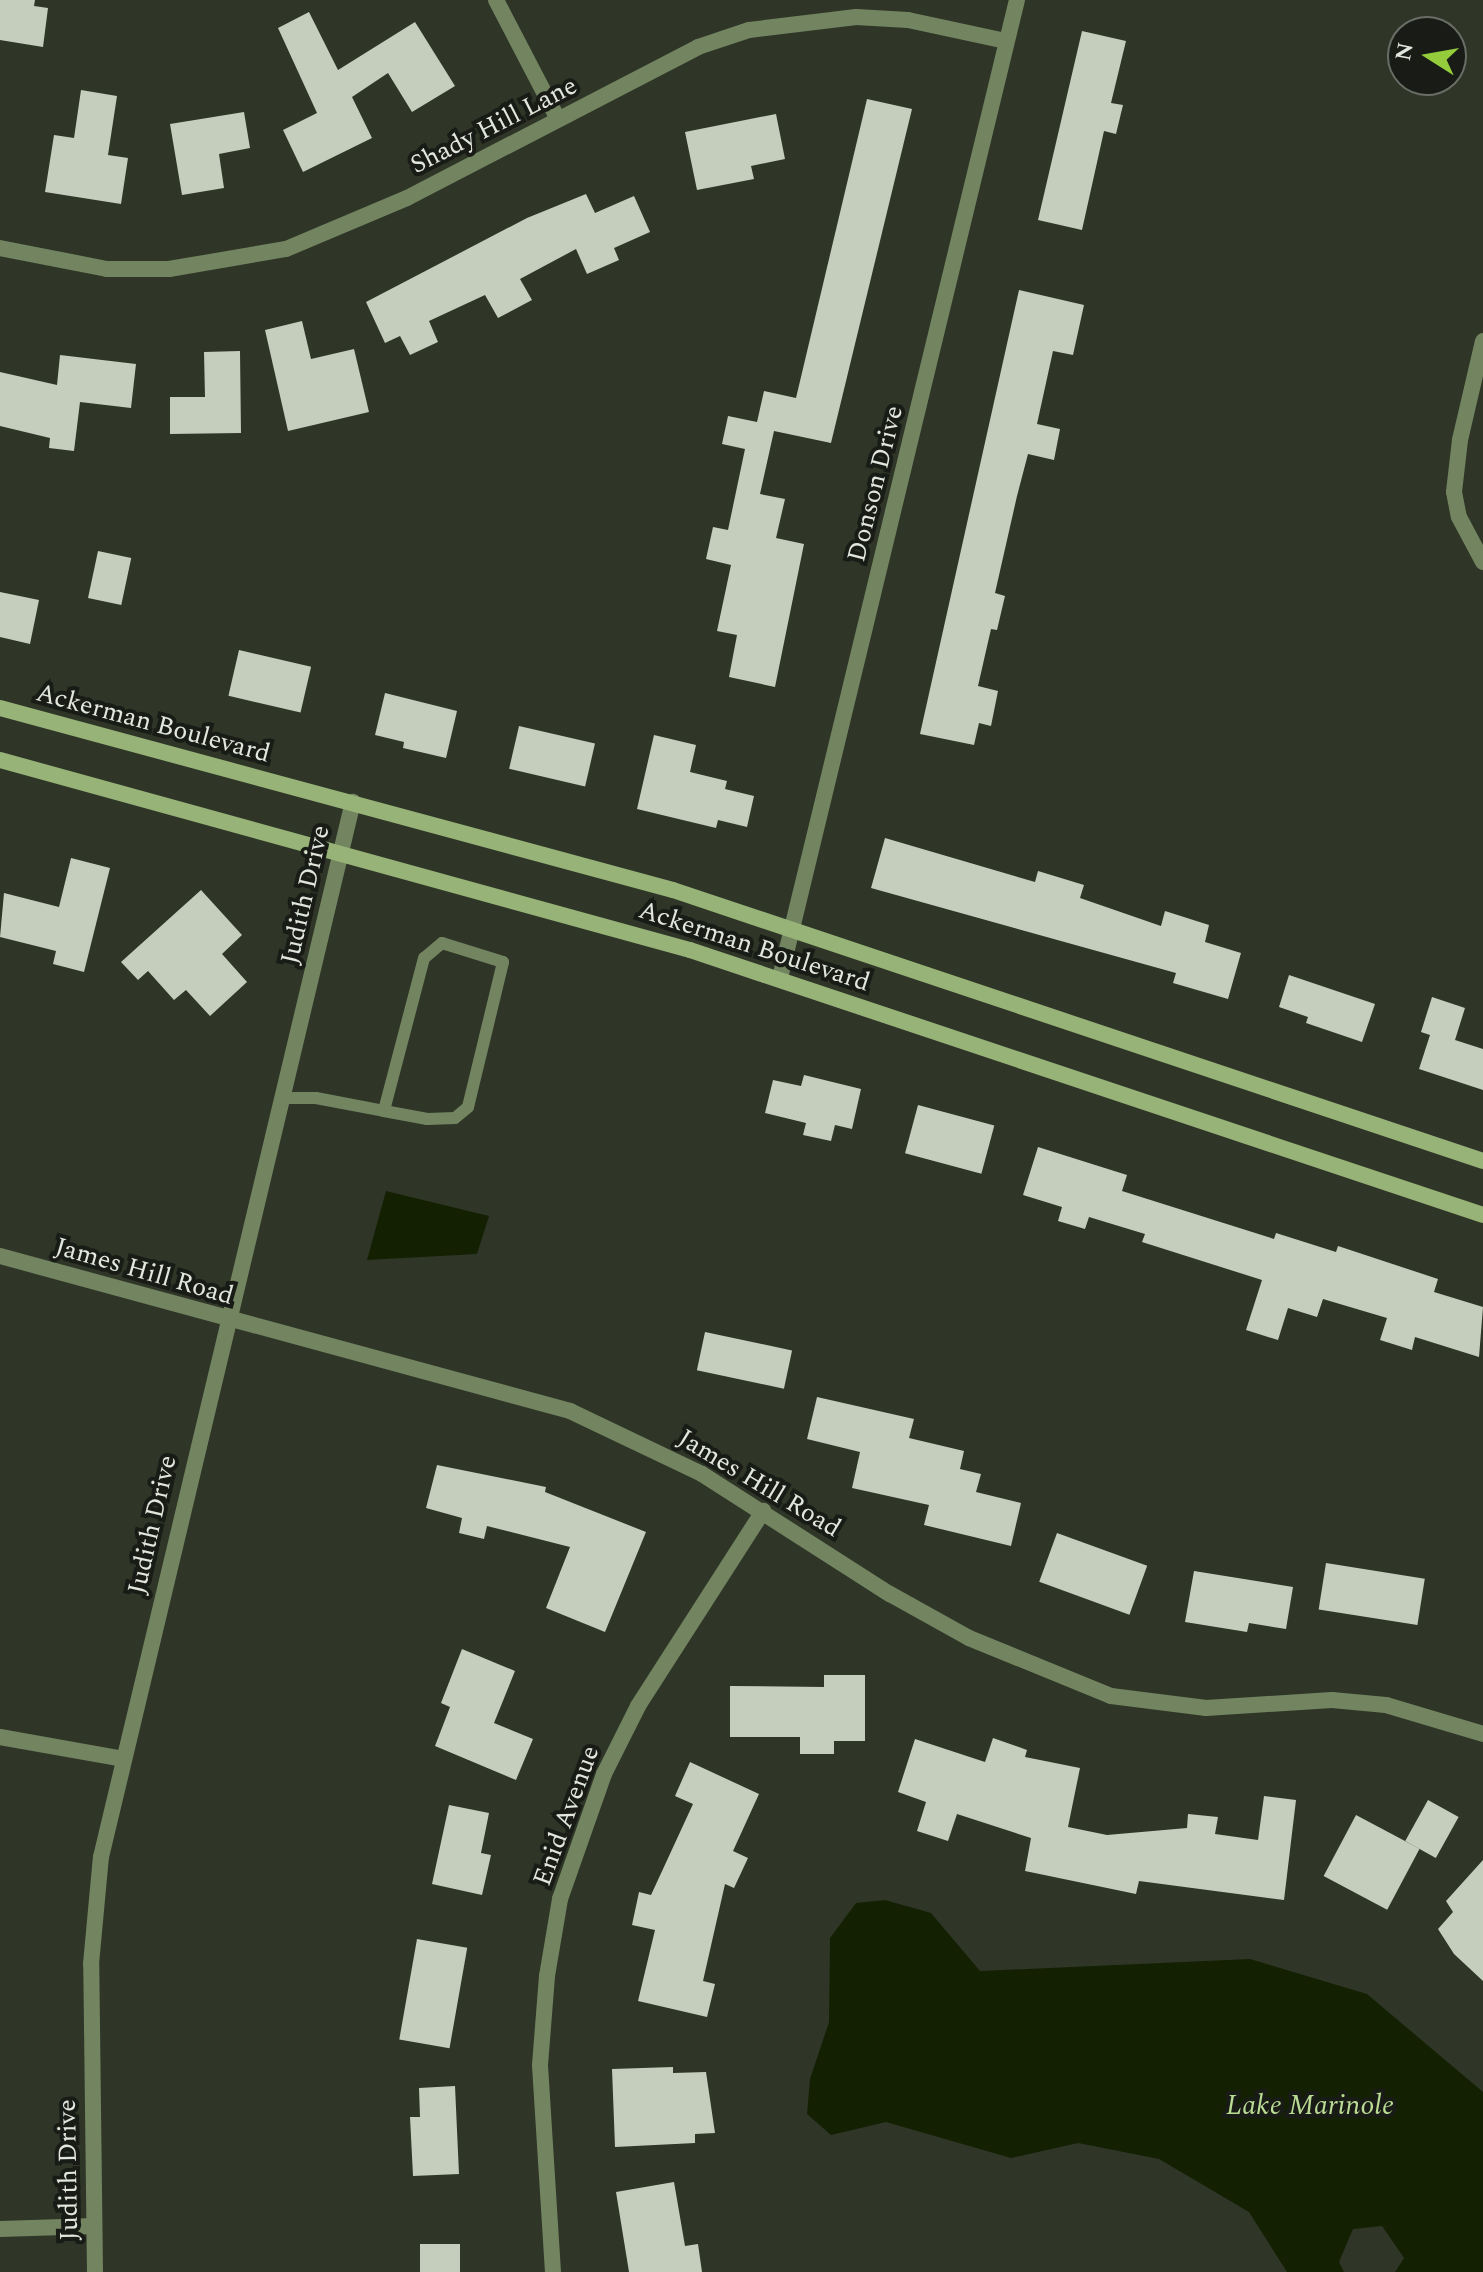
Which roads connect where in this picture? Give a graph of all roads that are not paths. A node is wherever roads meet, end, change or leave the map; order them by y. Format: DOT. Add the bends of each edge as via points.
graph roads {
  1 [pos="496,0"];
  2 [pos="1017,0"];
  3 [pos="1006,41"];
  4 [pos="558,119"];
  5 [pos="0,248"];
  6 [pos="1483,341"];
  7 [pos="1483,562"];
  8 [pos="0,708"];
  9 [pos="0,760"];
  10 [pos="353,802"];
  11 [pos="342,850"];
  12 [pos="793,929"];
  13 [pos="780,978"];
  14 [pos="282,1098"];
  15 [pos="384,1111"];
  16 [pos="1483,1161"];
  17 [pos="1483,1215"];
  18 [pos="0,1256"];
  19 [pos="227,1320"];
  20 [pos="763,1511"];
  21 [pos="1483,1734"];
  22 [pos="0,1737"];
  23 [pos="123,1759"];
  24 [pos="94,2226"];
  25 [pos="0,2229"];
  26 [pos="95,2272"];
  27 [pos="553,2272"];
  1 -- 4 [label="street"];
  2 -- 3 [label="street, Donson Drive"];
  3 -- 4 [label="street, Shady Hill Lane" via="908,20 803,20 698,47"];
  3 -- 12 [label="street, Donson Drive"];
  4 -- 5 [label="street, Shady Hill Lane" via="356,222 286,249 230,262 107,269"];
  6 -- 7 [label="street" via="1454,492 1459,517"];
  8 -- 10 [label="street, Ackerman Boulevard"];
  9 -- 11 [label="street, Ackerman Boulevard"];
  10 -- 11 [label="street, Judith Drive"];
  10 -- 12 [label="street, Ackerman Boulevard" via="630,877"];
  11 -- 13 [label="street, Ackerman Boulevard"];
  11 -- 14 [label="street, Judith Drive"];
  12 -- 13 [label="street, Donson Drive"];
  12 -- 16 [label="street, Ackerman Boulevard"];
  13 -- 17 [label="street, Ackerman Boulevard"];
  14 -- 15 [label="lane" via="316,1098"];
  14 -- 19 [label="street, Judith Drive"];
  15 -- 15 [label="lane" via="455,1118 468,1107 503,962 442,943 424,958"];
  18 -- 19 [label="street, James Hill Road"];
  19 -- 20 [label="street, James Hill Road" via="570,1411 630,1435"];
  19 -- 23 [label="street, Judith Drive"];
  20 -- 21 [label="street, James Hill Road" via="890,1594 969,1638 1111,1696 1206,1708 1332,1700 1386,1705"];
  20 -- 27 [label="street, Enid Avenue" via="638,1706 604,1774 560,1899 540,2065"];
  22 -- 23 [label="street"];
  23 -- 24 [label="street, Judith Drive" via="100,1868 91,1964"];
  24 -- 25 [label="street"];
  24 -- 26 [label="street, Judith Drive"];
}
